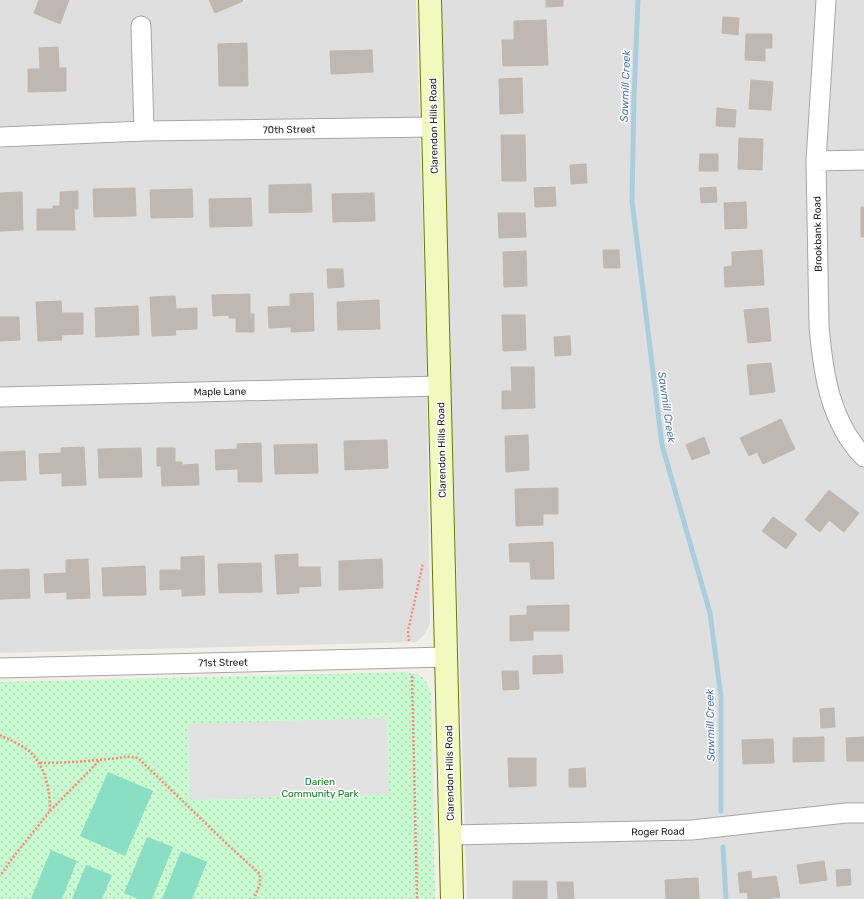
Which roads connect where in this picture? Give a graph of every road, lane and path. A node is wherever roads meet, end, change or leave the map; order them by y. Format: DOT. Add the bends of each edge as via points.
graph roads {
  1 [pos="430,0"];
  2 [pos="826,0"];
  3 [pos="141,26"];
  4 [pos="433,127"];
  5 [pos="144,132"];
  6 [pos="0,137"];
  7 [pos="864,160"];
  8 [pos="816,161"];
  9 [pos="440,386"];
  10 [pos="0,397"];
  11 [pos="864,457"];
  12 [pos="424,558"];
  13 [pos="446,657"];
  14 [pos="411,659"];
  15 [pos="0,668"];
  16 [pos="0,735"];
  17 [pos="100,760"];
  18 [pos="40,763"];
  19 [pos="50,811"];
  20 [pos="864,813"];
  21 [pos="450,835"];
  22 [pos="0,876"];
  23 [pos="254,899"];
  24 [pos="416,899"];
  25 [pos="452,899"];
  1 -- 4 [label="street, Clarendon Hills Road"];
  2 -- 8 [label="street, Brookbank Road"];
  3 -- 5 [label="street"];
  4 -- 5 [label="street, 70th Street"];
  4 -- 9 [label="street, Clarendon Hills Road"];
  5 -- 6 [label="street, 70th Street"];
  7 -- 8 [label="street"];
  8 -- 11 [label="street, Brookbank Road" via="819,326 824,372 842,427 853,446"];
  9 -- 10 [label="street, Maple Lane"];
  9 -- 13 [label="street, Clarendon Hills Road"];
  12 -- 14 [label="path" via="408,631"];
  13 -- 14 [label="street, 71st Street"];
  13 -- 21 [label="street, Clarendon Hills Road"];
  14 -- 15 [label="street, 71st Street"];
  14 -- 24 [label="path"];
  16 -- 18 [label="path" via="30,752"];
  17 -- 18 [label="path"];
  17 -- 19 [label="path"];
  17 -- 23 [label="path" via="127,756 138,758 147,765 260,874 260,884"];
  18 -- 19 [label="path" via="46,780"];
  19 -- 22 [label="path"];
  20 -- 21 [label="street, Roger Road" via="692,830"];
  21 -- 25 [label="street, Clarendon Hills Road"];
}
